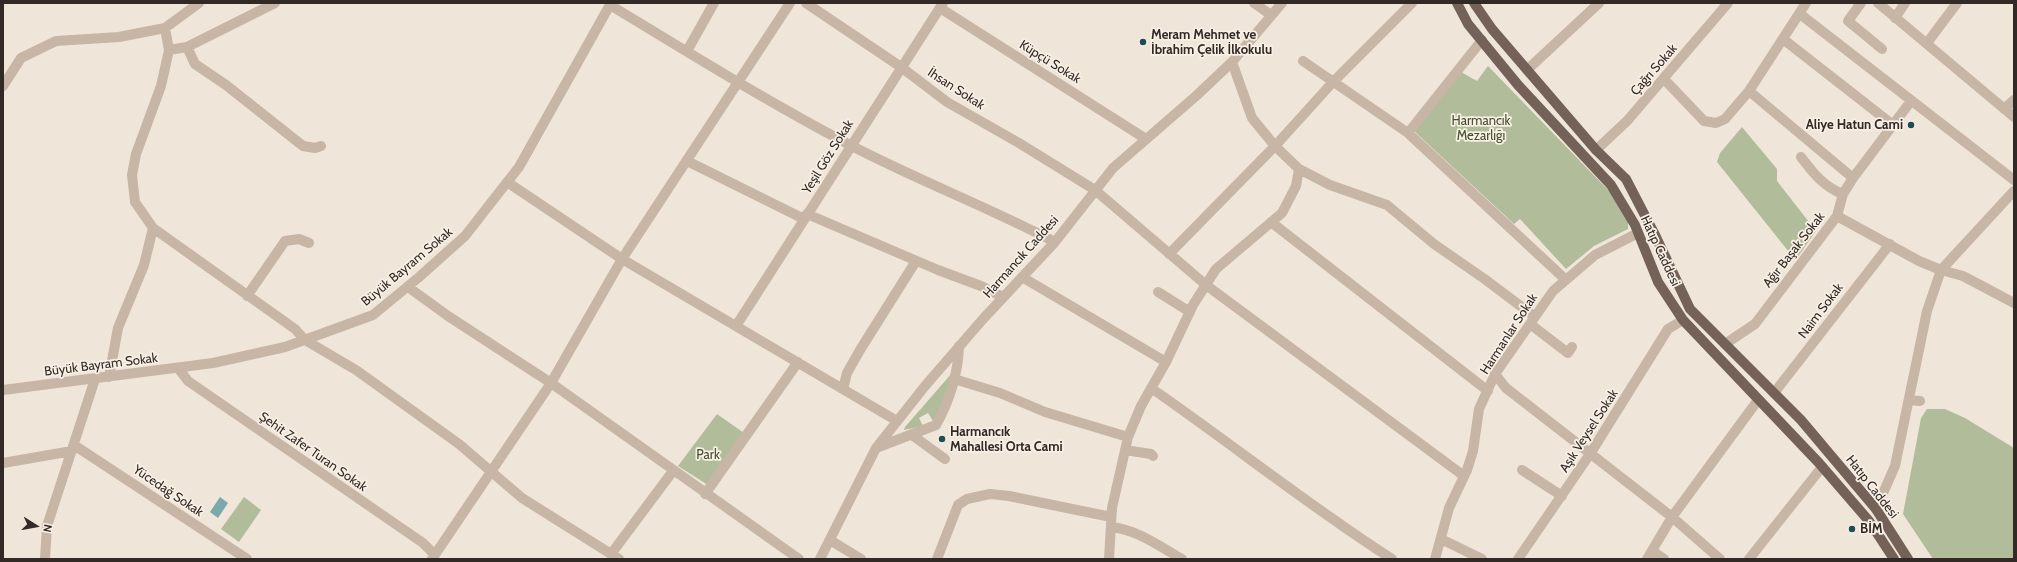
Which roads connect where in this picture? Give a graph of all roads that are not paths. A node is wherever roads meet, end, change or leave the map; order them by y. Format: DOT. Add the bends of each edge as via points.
graph roads {
  1 [pos="199,3"];
  2 [pos="275,3"];
  3 [pos="714,3"];
  4 [pos="790,3"];
  5 [pos="806,3"];
  6 [pos="1254,3"];
  7 [pos="1282,3"];
  8 [pos="1412,3"];
  9 [pos="1457,3"];
  10 [pos="1474,3"];
  11 [pos="1599,3"];
  12 [pos="1728,3"];
  13 [pos="1806,3"];
  14 [pos="1861,3"];
  15 [pos="1878,3"];
  16 [pos="1906,3"];
  17 [pos="1957,3"];
  18 [pos="611,4"];
  19 [pos="942,5"];
  20 [pos="1800,14"];
  21 [pos="1271,15"];
  22 [pos="1895,18"];
  23 [pos="164,28"];
  24 [pos="1783,39"];
  25 [pos="1482,40"];
  26 [pos="1927,44"];
  27 [pos="187,47"];
  28 [pos="1882,49"];
  29 [pos="169,50"];
  30 [pos="687,52"];
  31 [pos="1303,60"];
  32 [pos="1232,62"];
  33 [pos="901,67"];
  34 [pos="1527,70"];
  35 [pos="1664,79"];
  36 [pos="1334,82"];
  37 [pos="739,83"];
  38 [pos="3,86"];
  39 [pos="1749,91"];
  40 [pos="2014,100"];
  41 [pos="1911,101"];
  42 [pos="2004,109"];
  43 [pos="2014,117"];
  44 [pos="1893,125"];
  45 [pos="1408,133"];
  46 [pos="1146,139"];
  47 [pos="850,145"];
  48 [pos="322,146"];
  49 [pos="1276,146"];
  50 [pos="1596,150"];
  51 [pos="1801,157"];
  52 [pos="687,161"];
  53 [pos="1299,169"];
  54 [pos="1852,178"];
  55 [pos="2014,180"];
  56 [pos="507,182"];
  57 [pos="1096,190"];
  58 [pos="2014,191"];
  59 [pos="1843,194"];
  60 [pos="1837,216"];
  61 [pos="805,217"];
  62 [pos="1271,222"];
  63 [pos="152,228"];
  64 [pos="1638,233"];
  65 [pos="1055,242"];
  66 [pos="310,243"];
  67 [pos="1890,244"];
  68 [pos="1169,254"];
  69 [pos="622,259"];
  70 [pos="916,261"];
  71 [pos="1941,270"];
  72 [pos="1022,276"];
  73 [pos="1566,280"];
  74 [pos="408,286"];
  75 [pos="1206,286"];
  76 [pos="1158,292"];
  77 [pos="247,296"];
  78 [pos="1003,297"];
  79 [pos="2014,303"];
  80 [pos="1190,312"];
  81 [pos="1533,320"];
  82 [pos="1683,320"];
  83 [pos="736,326"];
  84 [pos="305,340"];
  85 [pos="1725,344"];
  86 [pos="959,346"];
  87 [pos="1572,347"];
  88 [pos="798,362"];
  89 [pos="1166,362"];
  90 [pos="178,368"];
  91 [pos="1495,374"];
  92 [pos="109,377"];
  93 [pos="96,379"];
  94 [pos="954,379"];
  95 [pos="551,383"];
  96 [pos="1151,388"];
  97 [pos="843,389"];
  98 [pos="3,390"];
  99 [pos="1488,391"];
  100 [pos="1774,393"];
  101 [pos="1758,400"];
  102 [pos="1909,400"];
  103 [pos="1920,401"];
  104 [pos="897,421"];
  105 [pos="912,435"];
  106 [pos="1128,437"];
  107 [pos="73,448"];
  108 [pos="876,448"];
  109 [pos="1125,450"];
  110 [pos="1590,454"];
  111 [pos="1154,456"];
  112 [pos="945,458"];
  113 [pos="3,463"];
  114 [pos="1822,467"];
  115 [pos="1522,470"];
  116 [pos="673,471"];
  117 [pos="490,472"];
  118 [pos="1464,476"];
  119 [pos="705,494"];
  120 [pos="1562,496"];
  121 [pos="1876,509"];
  122 [pos="1672,517"];
  123 [pos="1111,522"];
  124 [pos="1441,538"];
  125 [pos="830,540"];
  126 [pos="1649,555"];
  127 [pos="433,557"];
  128 [pos="615,557"];
  129 [pos="45,559"];
  130 [pos="247,559"];
  131 [pos="799,559"];
  132 [pos="820,559"];
  133 [pos="861,559"];
  134 [pos="937,559"];
  135 [pos="1109,559"];
  136 [pos="1182,559"];
  137 [pos="1392,559"];
  138 [pos="1435,559"];
  139 [pos="1482,559"];
  140 [pos="1518,559"];
  141 [pos="1664,559"];
  142 [pos="1720,559"];
  143 [pos="1749,559"];
  144 [pos="1894,559"];
  145 [pos="1908,559"];
  1 -- 23 [label="street"];
  2 -- 27 [label="street"];
  3 -- 30 [label="street"];
  4 -- 37 [label="street"];
  5 -- 33 [label="street, İhsan Sokak"];
  6 -- 21 [label="street"];
  7 -- 21 [label="street, Harmancık Caddesi"];
  8 -- 36 [label="street"];
  9 -- 25 [label="main road, Hatıp Caddesi" via="1468,24"];
  10 -- 34 [label="main road, Hatıp Caddesi" via="1492,29"];
  11 -- 34 [label="street"];
  12 -- 35 [label="street, Çağrı Sokak"];
  13 -- 20 [label="street"];
  14 -- 28 [label="street" via="1848,21"];
  15 -- 22 [label="street"];
  16 -- 22 [label="street"];
  17 -- 26 [label="street"];
  18 -- 30 [label="street"];
  18 -- 56 [label="street, Büyük Bayram Sokak" via="519,167"];
  19 -- 33 [label="street, Yeşil Göz Sokak"];
  19 -- 46 [label="street, Küpçü Sokak"];
  20 -- 24 [label="street"];
  20 -- 41 [label="street"];
  21 -- 32 [label="street, Harmancık Caddesi"];
  22 -- 26 [label="street"];
  23 -- 29 [label="street"];
  23 -- 38 [label="street" via="119,38 56,41 21,58"];
  24 -- 39 [label="street"];
  24 -- 44 [label="street"];
  25 -- 45 [label="street"];
  25 -- 64 [label="main road, Hatıp Caddesi" via="1518,85 1611,185"];
  26 -- 42 [label="street"];
  27 -- 29 [label="street"];
  27 -- 48 [label="street" via="195,64 226,85 303,146"];
  29 -- 63 [label="street" via="161,86 136,154 132,175 135,202"];
  30 -- 37 [label="street"];
  31 -- 36 [label="street"];
  32 -- 46 [label="street, Harmancık Caddesi"];
  32 -- 49 [label="street" via="1252,118"];
  33 -- 47 [label="street, Yeşil Göz Sokak"];
  33 -- 57 [label="street, İhsan Sokak" via="948,102"];
  34 -- 50 [label="main road, Hatıp Caddesi"];
  35 -- 39 [label="street" via="1704,121 1716,123 1725,119"];
  35 -- 50 [label="street, Çağrı Sokak" via="1627,121"];
  36 -- 45 [label="street"];
  36 -- 49 [label="street"];
  37 -- 47 [label="street"];
  37 -- 52 [label="street"];
  39 -- 54 [label="street"];
  40 -- 42 [label="street"];
  41 -- 44 [label="street, Ağır Başak Sokak"];
  41 -- 55 [label="street"];
  42 -- 43 [label="street"];
  44 -- 54 [label="street, Ağır Başak Sokak"];
  45 -- 73 [label="street"];
  46 -- 57 [label="street, Harmancık Caddesi" via="1113,168"];
  47 -- 61 [label="street, Yeşil Göz Sokak"];
  47 -- 65 [label="street" via="1010,218"];
  49 -- 53 [label="street"];
  49 -- 68 [label="street"];
  50 -- 85 [label="main road, Hatıp Caddesi" via="1626,179 1690,309"];
  51 -- 59 [label="street" via="1822,182"];
  52 -- 61 [label="street"];
  52 -- 69 [label="street"];
  53 -- 62 [label="street" via="1296,186 1282,213"];
  53 -- 81 [label="street" via="1330,185 1388,205 1434,244 1486,280"];
  54 -- 59 [label="street, Ağır Başak Sokak"];
  56 -- 69 [label="street"];
  56 -- 74 [label="street, Büyük Bayram Sokak" via="465,236"];
  57 -- 65 [label="street, Harmancık Caddesi"];
  57 -- 68 [label="street, İhsan Sokak"];
  58 -- 71 [label="street"];
  59 -- 60 [label="street, Ağır Başak Sokak"];
  60 -- 67 [label="street"];
  60 -- 85 [label="street, Ağır Başak Sokak" via="1755,324"];
  61 -- 70 [label="street"];
  61 -- 83 [label="street, Yeşil Göz Sokak"];
  62 -- 75 [label="street" via="1216,269"];
  62 -- 99 [label="street"];
  63 -- 77 [label="street"];
  63 -- 92 [label="street" via="144,265 118,328"];
  64 -- 73 [label="street, Harmanlar Sokak" via="1595,255"];
  64 -- 82 [label="main road, Hatıp Caddesi" via="1658,282"];
  65 -- 72 [label="street, Harmancık Caddesi"];
  66 -- 77 [label="street" via="299,239 285,241"];
  67 -- 71 [label="street"];
  67 -- 100 [label="street, Naim Sokak"];
  68 -- 75 [label="street, İhsan Sokak"];
  69 -- 83 [label="street"];
  69 -- 95 [label="street"];
  70 -- 78 [label="street"];
  70 -- 97 [label="street" via="860,350 847,373"];
  71 -- 79 [label="street" via="1963,276"];
  71 -- 102 [label="street" via="1928,311"];
  72 -- 78 [label="street, Harmancık Caddesi"];
  72 -- 89 [label="street"];
  73 -- 81 [label="street, Harmanlar Sokak" via="1553,291"];
  74 -- 84 [label="street, Büyük Bayram Sokak" via="373,315"];
  74 -- 95 [label="street" via="448,316"];
  75 -- 80 [label="street"];
  75 -- 118 [label="street, İhsan Sokak"];
  76 -- 80 [label="street"];
  77 -- 84 [label="street" via="295,329"];
  78 -- 86 [label="street, Harmancık Caddesi"];
  80 -- 89 [label="street"];
  81 -- 87 [label="street" via="1568,353"];
  81 -- 91 [label="street, Harmanlar Sokak"];
  82 -- 101 [label="main road, Hatıp Caddesi"];
  82 -- 110 [label="street, Aşık Veysel Sokak" via="1668,329"];
  83 -- 88 [label="street"];
  84 -- 90 [label="street, Büyük Bayram Sokak" via="213,364"];
  84 -- 117 [label="street" via="356,370 459,444"];
  85 -- 100 [label="main road, Hatıp Caddesi"];
  86 -- 94 [label="street"];
  86 -- 104 [label="street, Harmancık Caddesi"];
  88 -- 97 [label="street"];
  88 -- 119 [label="street"];
  89 -- 96 [label="street"];
  90 -- 92 [label="street, Büyük Bayram Sokak"];
  90 -- 127 [label="street, Şehit Zafer Turan Sokak" via="188,381 423,544"];
  91 -- 99 [label="street, Harmanlar Sokak"];
  91 -- 110 [label="street" via="1506,388"];
  92 -- 93 [label="street, Büyük Bayram Sokak"];
  93 -- 98 [label="street, Büyük Bayram Sokak"];
  93 -- 107 [label="street"];
  94 -- 105 [label="street" via="947,404 936,425"];
  94 -- 106 [label="street" via="1000,393 1045,412"];
  95 -- 116 [label="street"];
  95 -- 117 [label="street"];
  96 -- 106 [label="street"];
  96 -- 137 [label="street" via="1339,525"];
  97 -- 104 [label="street"];
  99 -- 118 [label="street, Harmanlar Sokak" via="1479,410 1473,451"];
  100 -- 121 [label="main road, Hatıp Caddesi" via="1801,420"];
  101 -- 114 [label="main road, Hatıp Caddesi"];
  101 -- 122 [label="street"];
  102 -- 103 [label="street"];
  102 -- 121 [label="street" via="1896,466"];
  104 -- 108 [label="street, Harmancık Caddesi"];
  105 -- 108 [label="street"];
  105 -- 112 [label="street"];
  106 -- 109 [label="street"];
  107 -- 113 [label="street"];
  107 -- 129 [label="street" via="47,526"];
  107 -- 130 [label="street, Yücedağ Sokak"];
  108 -- 125 [label="street, Harmancık Caddesi"];
  109 -- 111 [label="street"];
  109 -- 123 [label="street"];
  110 -- 120 [label="street, Aşık Veysel Sokak"];
  110 -- 122 [label="street"];
  114 -- 143 [label="street"];
  114 -- 144 [label="main road, Hatıp Caddesi" via="1869,522"];
  115 -- 120 [label="street"];
  116 -- 119 [label="street"];
  116 -- 128 [label="street"];
  117 -- 127 [label="street"];
  117 -- 128 [label="street" via="522,498"];
  118 -- 124 [label="street, Harmanlar Sokak" via="1449,508"];
  119 -- 131 [label="street"];
  120 -- 140 [label="street, Aşık Veysel Sokak"];
  121 -- 145 [label="main road, Hatıp Caddesi"];
  122 -- 126 [label="street"];
  122 -- 142 [label="street"];
  123 -- 134 [label="street" via="1009,496 990,494 967,499 958,505"];
  123 -- 135 [label="street"];
  123 -- 136 [label="street"];
  124 -- 138 [label="street, Harmanlar Sokak"];
  124 -- 139 [label="street"];
  125 -- 132 [label="street, Harmancık Caddesi"];
  125 -- 133 [label="street"];
  126 -- 141 [label="street"];
}
